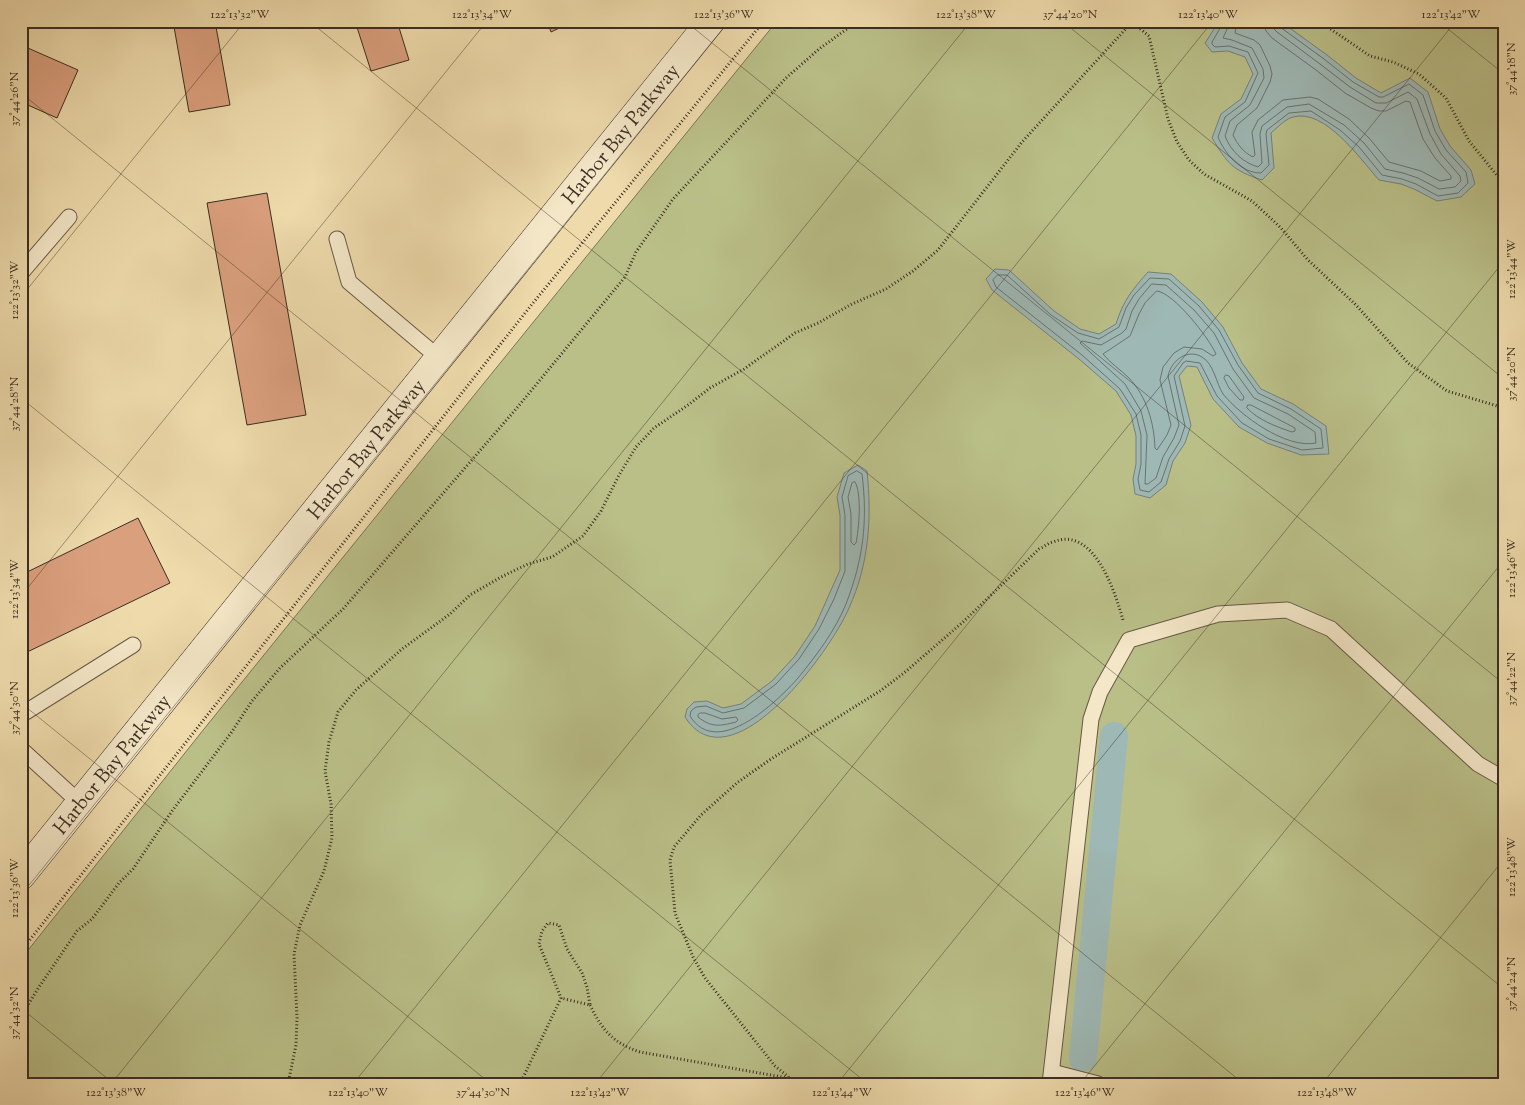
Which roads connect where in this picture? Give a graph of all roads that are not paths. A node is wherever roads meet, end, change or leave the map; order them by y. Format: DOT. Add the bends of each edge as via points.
graph roads {
  1 [pos="711,21"];
  2 [pos="69,217"];
  3 [pos="337,239"];
  4 [pos="21,273"];
  5 [pos="439,358"];
  6 [pos="133,645"];
  7 [pos="21,716"];
  8 [pos="21,749"];
  9 [pos="1504,779"];
  10 [pos="80,802"];
  11 [pos="21,876"];
  12 [pos="1051,1078"];
  13 [pos="1098,1084"];
  1 -- 5 [label="main road, Harbor Bay Parkway"];
  2 -- 4 [label="lane"];
  3 -- 5 [label="lane" via="349,282"];
  5 -- 10 [label="main road, Harbor Bay Parkway"];
  6 -- 7 [label="lane"];
  8 -- 10 [label="lane"];
  9 -- 12 [label="lane" via="1478,764 1331,629 1287,610 1218,614 1129,640 1100,692 1092,719"];
  10 -- 11 [label="main road, Harbor Bay Parkway"];
  12 -- 13 [label="lane"];
}
